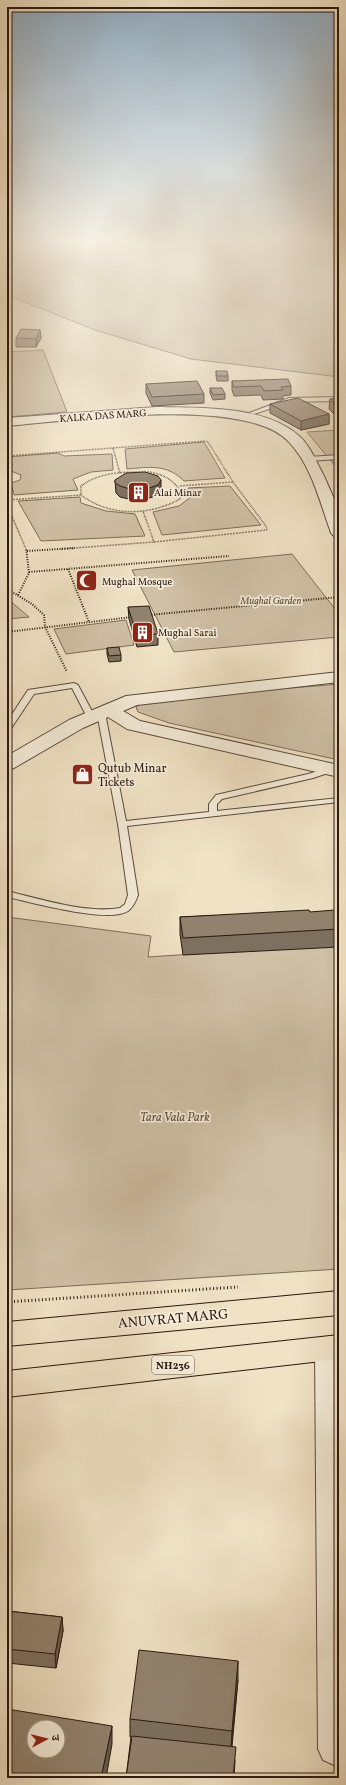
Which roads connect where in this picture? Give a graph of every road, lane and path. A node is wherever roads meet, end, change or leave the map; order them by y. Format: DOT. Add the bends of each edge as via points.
graph roads {
  1 [pos="339,400"];
  2 [pos="200,411"];
  3 [pos="252,413"];
  4 [pos="7,422"];
  5 [pos="292,437"];
  6 [pos="113,448"];
  7 [pos="7,456"];
  8 [pos="339,457"];
  9 [pos="308,459"];
  10 [pos="120,473"];
  11 [pos="233,482"];
  12 [pos="179,486"];
  13 [pos="81,495"];
  14 [pos="7,500"];
  15 [pos="7,505"];
  16 [pos="8,511"];
  17 [pos="143,511"];
  18 [pos="339,533"];
  19 [pos="154,542"];
  20 [pos="26,550"];
  21 [pos="229,556"];
  22 [pos="68,569"];
  23 [pos="29,572"];
  24 [pos="7,589"];
  25 [pos="18,595"];
  26 [pos="339,598"];
  27 [pos="147,615"];
  28 [pos="140,616"];
  29 [pos="89,622"];
  30 [pos="45,627"];
  31 [pos="7,632"];
  32 [pos="339,677"];
  33 [pos="74,685"];
  34 [pos="101,713"];
  35 [pos="7,728"];
  36 [pos="7,764"];
  37 [pos="335,770"];
  38 [pos="339,800"];
  39 [pos="213,814"];
  40 [pos="7,821"];
  41 [pos="122,824"];
  42 [pos="7,827"];
  43 [pos="7,894"];
  44 [pos="11,1271"];
  45 [pos="244,1286"];
  46 [pos="7,1302"];
  47 [pos="339,1303"];
  48 [pos="9,1333"];
  49 [pos="333,1348"];
  50 [pos="7,1384"];
  51 [pos="334,1748"];
  1 -- 3 [label="lane" via="289,400"];
  2 -- 3 [label="street, KALKA DAS MARG"];
  2 -- 4 [label="street, KALKA DAS MARG" via="155,411"];
  2 -- 5 [label="street, KALKA DAS MARG" via="254,419"];
  3 -- 5 [label="street, KALKA DAS MARG" via="280,423 292,432"];
  5 -- 9 [label="street, KALKA DAS MARG"];
  6 -- 7 [label="path"];
  6 -- 10 [label="path"];
  6 -- 11 [label="path" via="205,441"];
  8 -- 9 [label="lane"];
  9 -- 18 [label="street, KALKA DAS MARG"];
  10 -- 12 [label="path" via="158,473"];
  10 -- 13 [label="path" via="101,475 86,481 80,486"];
  11 -- 12 [label="path"];
  11 -- 19 [label="path" via="267,530"];
  12 -- 17 [label="path" via="182,495 180,499 168,505"];
  13 -- 14 [label="path"];
  13 -- 17 [label="path" via="98,507"];
  15 -- 16 [label="path"];
  16 -- 20 [label="path"];
  17 -- 19 [label="path"];
  19 -- 20 [label="path"];
  20 -- 23 [label="path"];
  21 -- 23 [label="path"];
  22 -- 29 [label="path"];
  23 -- 25 [label="path"];
  24 -- 25 [label="path"];
  25 -- 30 [label="path" via="44,615"];
  26 -- 27 [label="path"];
  28 -- 30 [label="path"];
  30 -- 31 [label="path"];
  30 -- 33 [label="path"];
  32 -- 34 [label="street" via="133,700"];
  33 -- 34 [label="lane"];
  33 -- 35 [label="lane" via="31,692"];
  34 -- 36 [label="street"];
  34 -- 37 [label="street" via="134,725"];
  34 -- 41 [label="lane"];
  37 -- 39 [label="lane" via="219,796 213,804"];
  38 -- 39 [label="lane"];
  39 -- 41 [label="lane"];
  40 -- 42 [label="lane"];
  41 -- 43 [label="lane" via="133,895 129,905 123,909 99,912"];
  44 -- 46 [label="path"];
  45 -- 46 [label="path"];
  46 -- 48 [label="path"];
  47 -- 48 [label="highway, ANUVRAT MARG"];
  49 -- 50 [label="highway, NH236"];
  49 -- 51 [label="street"];
}
